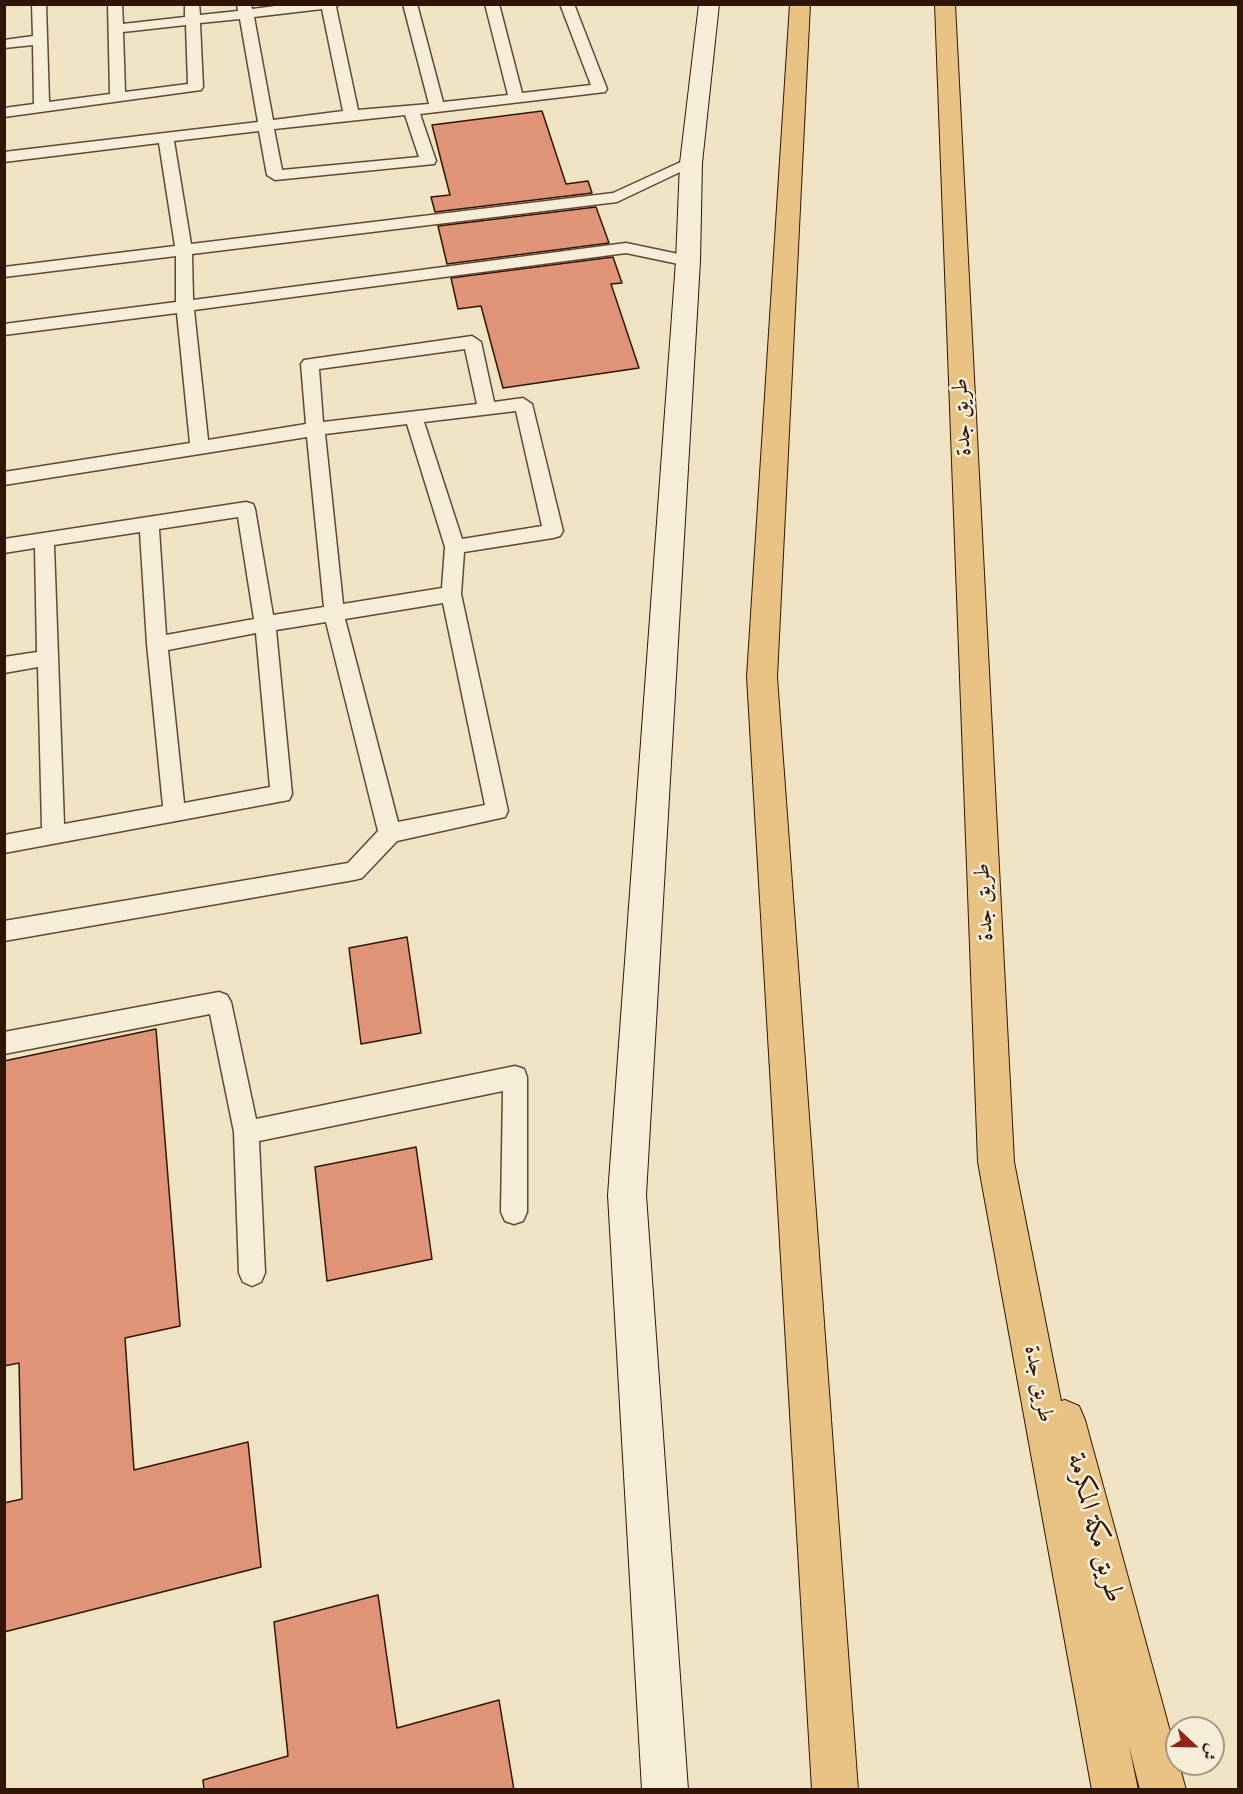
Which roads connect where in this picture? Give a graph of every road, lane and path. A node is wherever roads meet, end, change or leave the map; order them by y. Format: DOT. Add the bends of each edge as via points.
graph roads {
  1 [pos="39,4"];
  2 [pos="115,4"];
  3 [pos="410,4"];
  4 [pos="492,4"];
  5 [pos="567,4"];
  6 [pos="709,4"];
  7 [pos="800,4"];
  8 [pos="945,4"];
  9 [pos="329,5"];
  10 [pos="244,9"];
  11 [pos="193,12"];
  12 [pos="116,30"];
  13 [pos="40,40"];
  14 [pos="4,44"];
  15 [pos="118,98"];
  16 [pos="516,98"];
  17 [pos="437,107"];
  18 [pos="42,108"];
  19 [pos="411,110"];
  20 [pos="4,113"];
  21 [pos="351,115"];
  22 [pos="266,125"];
  23 [pos="166,137"];
  24 [pos="4,157"];
  25 [pos="691,163"];
  26 [pos="184,250"];
  27 [pos="688,261"];
  28 [pos="4,272"];
  29 [pos="185,307"];
  30 [pos="4,330"];
  31 [pos="487,409"];
  32 [pos="414,418"];
  33 [pos="315,429"];
  34 [pos="200,448"];
  35 [pos="4,479"];
  36 [pos="149,523"];
  37 [pos="44,540"];
  38 [pos="4,546"];
  39 [pos="455,547"];
  40 [pos="451,594"];
  41 [pos="334,613"];
  42 [pos="265,624"];
  43 [pos="157,644"];
  44 [pos="48,658"];
  45 [pos="4,665"];
  46 [pos="174,813"];
  47 [pos="390,833"];
  48 [pos="53,835"];
  49 [pos="4,844"];
  50 [pos="4,931"];
  51 [pos="4,1043"];
  52 [pos="246,1132"];
  53 [pos="996,1162"];
  54 [pos="514,1212"];
  55 [pos="252,1273"];
  56 [pos="665,1790"];
  57 [pos="835,1790"];
  58 [pos="1115,1790"];
  59 [pos="1163,1790"];
  1 -- 13 [label="lane"];
  2 -- 12 [label="lane"];
  3 -- 17 [label="lane"];
  4 -- 16 [label="lane"];
  5 -- 16 [label="lane" via="600,89"];
  6 -- 25 [label="street"];
  7 -- 57 [label="highway" via="762,677"];
  8 -- 53 [label="highway, طريق جدة"];
  9 -- 10 [label="lane"];
  9 -- 21 [label="lane"];
  10 -- 11 [label="lane"];
  10 -- 22 [label="lane"];
  11 -- 12 [label="lane"];
  11 -- 15 [label="lane" via="196,87"];
  12 -- 15 [label="lane"];
  13 -- 14 [label="lane"];
  13 -- 18 [label="lane"];
  15 -- 18 [label="lane"];
  16 -- 17 [label="lane"];
  17 -- 19 [label="lane"];
  18 -- 20 [label="lane"];
  19 -- 21 [label="lane"];
  19 -- 22 [label="lane" via="428,161 275,175"];
  21 -- 22 [label="lane"];
  22 -- 23 [label="lane"];
  23 -- 24 [label="lane"];
  23 -- 26 [label="lane"];
  25 -- 26 [label="lane" via="617,197"];
  25 -- 27 [label="street"];
  26 -- 28 [label="lane"];
  26 -- 29 [label="lane"];
  27 -- 29 [label="lane" via="626,248"];
  27 -- 56 [label="street" via="627,1195"];
  29 -- 30 [label="lane"];
  29 -- 34 [label="lane"];
  31 -- 32 [label="lane"];
  31 -- 33 [label="lane" via="472,342 310,364"];
  31 -- 39 [label="lane" via="523,404 553,531"];
  32 -- 33 [label="lane"];
  32 -- 39 [label="lane"];
  33 -- 34 [label="lane"];
  33 -- 41 [label="lane"];
  34 -- 35 [label="lane"];
  36 -- 37 [label="lane"];
  36 -- 42 [label="lane" via="246,509"];
  36 -- 43 [label="lane"];
  37 -- 38 [label="lane"];
  37 -- 44 [label="lane"];
  39 -- 40 [label="lane"];
  40 -- 41 [label="lane"];
  40 -- 47 [label="lane" via="497,811"];
  41 -- 42 [label="lane"];
  41 -- 47 [label="lane"];
  42 -- 43 [label="lane"];
  42 -- 46 [label="lane" via="280,794"];
  43 -- 46 [label="lane"];
  44 -- 45 [label="lane"];
  44 -- 48 [label="lane"];
  46 -- 48 [label="lane"];
  47 -- 50 [label="lane" via="354,871"];
  48 -- 49 [label="lane"];
  51 -- 52 [label="lane" via="219,1002"];
  52 -- 54 [label="lane" via="515,1077"];
  52 -- 55 [label="lane"];
  53 -- 58 [label="highway, طريق جدة"];
  53 -- 59 [label="highway, طريق مكة المكرمة"];
}
